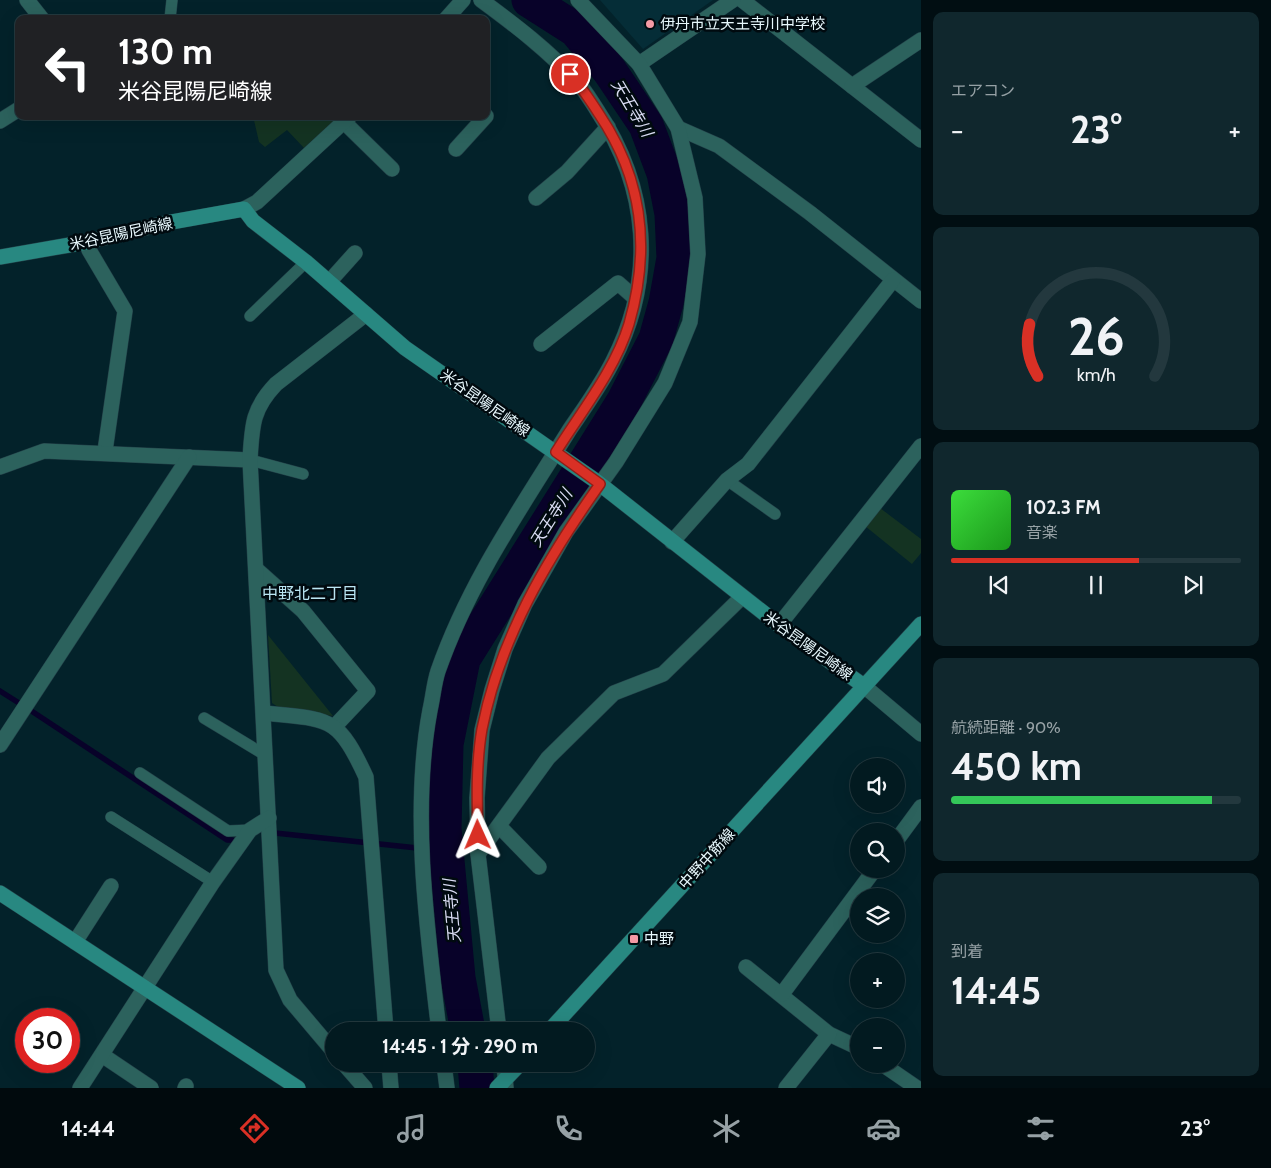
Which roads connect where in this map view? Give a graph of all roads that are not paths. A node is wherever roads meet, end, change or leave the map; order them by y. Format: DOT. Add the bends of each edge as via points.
graph roads {
  1 [pos="27,0"];
  2 [pos="173,0"];
  3 [pos="463,0"];
  4 [pos="481,0"];
  5 [pos="578,0"];
  6 [pos="734,0"];
  7 [pos="742,0"];
  8 [pos="39,15"];
  9 [pos="171,15"];
  10 [pos="450,15"];
  11 [pos="919,43"];
  12 [pos="639,64"];
  13 [pos="852,86"];
  14 [pos="15,112"];
  15 [pos="346,120"];
  16 [pos="348,120"];
  17 [pos="482,120"];
  18 [pos="0,122"];
  19 [pos="608,127"];
  20 [pos="678,128"];
  21 [pos="921,140"];
  22 [pos="456,149"];
  23 [pos="392,169"];
  24 [pos="536,198"];
  25 [pos="244,209"];
  26 [pos="88,242"];
  27 [pos="355,253"];
  28 [pos="0,257"];
  29 [pos="306,262"];
  30 [pos="893,280"];
  31 [pos="329,282"];
  32 [pos="635,298"];
  33 [pos="921,301"];
  34 [pos="366,314"];
  35 [pos="250,316"];
  36 [pos="541,344"];
  37 [pos="921,446"];
  38 [pos="105,452"];
  39 [pos="560,455"];
  40 [pos="189,457"];
  41 [pos="250,460"];
  42 [pos="0,467"];
  43 [pos="303,474"];
  44 [pos="727,480"];
  45 [pos="598,483"];
  46 [pos="775,514"];
  47 [pos="672,542"];
  48 [pos="256,568"];
  49 [pos="742,597"];
  50 [pos="921,624"];
  51 [pos="779,625"];
  52 [pos="864,686"];
  53 [pos="264,713"];
  54 [pos="204,718"];
  55 [pos="335,726"];
  56 [pos="921,734"];
  57 [pos="0,745"];
  58 [pos="265,755"];
  59 [pos="140,773"];
  60 [pos="921,807"];
  61 [pos="111,817"];
  62 [pos="269,818"];
  63 [pos="499,826"];
  64 [pos="905,829"];
  65 [pos="250,830"];
  66 [pos="478,854"];
  67 [pos="539,867"];
  68 [pos="868,878"];
  69 [pos="213,882"];
  70 [pos="111,886"];
  71 [pos="0,893"];
  72 [pos="75,942"];
  73 [pos="746,967"];
  74 [pos="145,988"];
  75 [pos="782,994"];
  76 [pos="385,1022"];
  77 [pos="439,1022"];
  78 [pos="498,1022"];
  79 [pos="557,1022"];
  80 [pos="829,1034"];
  81 [pos="325,1041"];
  82 [pos="850,1044"];
  83 [pos="102,1055"];
  84 [pos="351,1072"];
  85 [pos="389,1072"];
  86 [pos="445,1072"];
  87 [pos="512,1072"];
  88 [pos="896,1073"];
  89 [pos="502,1081"];
  90 [pos="919,1087"];
  91 [pos="80,1088"];
  92 [pos="152,1088"];
  93 [pos="298,1088"];
  94 [pos="365,1088"];
  95 [pos="390,1088"];
  96 [pos="447,1088"];
  97 [pos="786,1088"];
  1 -- 8 [label="street"];
  2 -- 9 [label="lane"];
  3 -- 10 [label="street"];
  4 -- 19 [label="street" via="555,60 580,85"];
  5 -- 12 [label="street"];
  6 -- 12 [label="street"];
  7 -- 13 [label="street"];
  11 -- 13 [label="street"];
  12 -- 20 [label="street"];
  13 -- 21 [label="street"];
  14 -- 18 [label="street"];
  15 -- 25 [label="street" via="257,202"];
  16 -- 23 [label="street"];
  17 -- 22 [label="street"];
  19 -- 24 [label="street" via="567,172"];
  19 -- 32 [label="street" via="624,157 636,193 641,223 642,257"];
  20 -- 30 [label="street" via="719,146"];
  20 -- 45 [label="street" via="690,173 698,224 690,322 665,383"];
  25 -- 26 [label="main road, 米谷昆陽尼崎線"];
  25 -- 29 [label="main road, 米谷昆陽尼崎線" via="253,221"];
  26 -- 28 [label="main road, 米谷昆陽尼崎線"];
  26 -- 38 [label="street" via="89,250 125,311"];
  27 -- 31 [label="street"];
  29 -- 31 [label="main road, 米谷昆陽尼崎線"];
  29 -- 35 [label="lane"];
  30 -- 33 [label="street"];
  30 -- 44 [label="street" via="748,464"];
  31 -- 34 [label="main road, 米谷昆陽尼崎線"];
  32 -- 36 [label="street" via="618,283"];
  32 -- 39 [label="street" via="629,324 613,362"];
  34 -- 39 [label="main road, 米谷昆陽尼崎線" via="405,348"];
  34 -- 41 [label="street" via="276,384 263,398 253,419"];
  37 -- 51 [label="street"];
  38 -- 40 [label="street"];
  38 -- 42 [label="street" via="44,451"];
  39 -- 45 [label="main road, 米谷昆陽尼崎線"];
  39 -- 77 [label="street" via="487,561 459,617 437,674 422,771 423,848"];
  40 -- 41 [label="street"];
  40 -- 57 [label="street"];
  41 -- 43 [label="lane"];
  41 -- 48 [label="street"];
  44 -- 46 [label="lane"];
  44 -- 47 [label="street"];
  45 -- 47 [label="main road, 米谷昆陽尼崎線"];
  45 -- 66 [label="street" via="566,532 504,649 482,730 477,798"];
  47 -- 49 [label="main road, 米谷昆陽尼崎線"];
  48 -- 53 [label="street"];
  48 -- 55 [label="street" via="303,611 368,691"];
  49 -- 51 [label="main road, 米谷昆陽尼崎線"];
  49 -- 63 [label="street" via="663,674 614,693 548,758"];
  50 -- 52 [label="main road, 米谷昆陽尼崎線"];
  51 -- 52 [label="main road, 米谷昆陽尼崎線"];
  52 -- 56 [label="street"];
  52 -- 79 [label="main road, 中野中筋線"];
  53 -- 55 [label="street" via="320,720"];
  53 -- 58 [label="street"];
  54 -- 58 [label="lane"];
  55 -- 76 [label="street" via="352,747 366,777"];
  58 -- 62 [label="street"];
  59 -- 65 [label="lane" via="228,831"];
  60 -- 64 [label="street"];
  61 -- 69 [label="lane"];
  62 -- 65 [label="street"];
  62 -- 81 [label="street" via="276,970 290,1000"];
  63 -- 66 [label="street"];
  63 -- 67 [label="street"];
  65 -- 69 [label="street"];
  66 -- 78 [label="street"];
  68 -- 75 [label="street"];
  69 -- 74 [label="street"];
  70 -- 72 [label="street"];
  71 -- 72 [label="main road"];
  72 -- 74 [label="main road"];
  73 -- 75 [label="street"];
  74 -- 83 [label="street"];
  74 -- 93 [label="main road"];
  75 -- 80 [label="street"];
  80 -- 82 [label="street"];
  80 -- 97 [label="street"];
  83 -- 91 [label="street"];
  83 -- 92 [label="street"];
  84 -- 94 [label="street"];
  85 -- 95 [label="street"];
  86 -- 96 [label="street"];
  87 -- 89 [label="main road"];
  88 -- 90 [label="street"];
}
